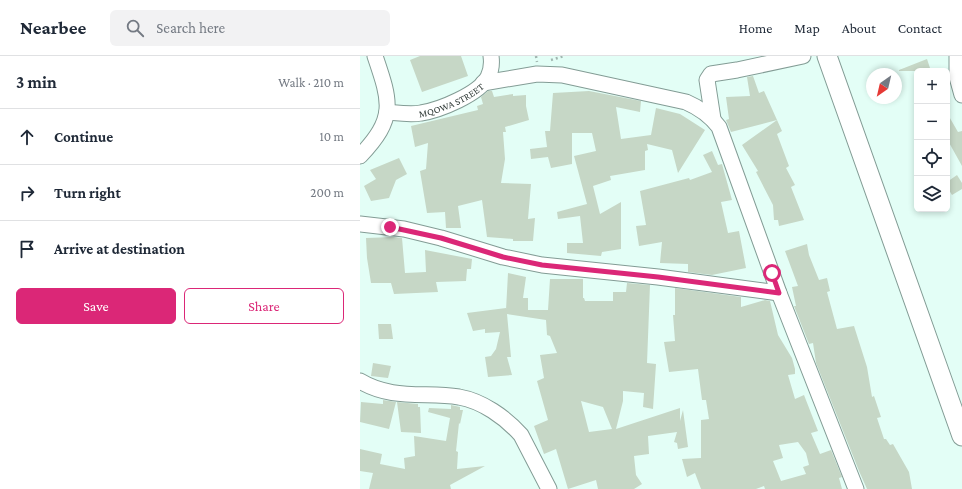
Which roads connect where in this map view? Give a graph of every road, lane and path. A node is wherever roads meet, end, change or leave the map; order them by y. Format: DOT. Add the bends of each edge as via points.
graph roads {
  1 [pos="375,56"];
  2 [pos="491,56"];
  3 [pos="803,56"];
  4 [pos="827,56"];
  5 [pos="957,56"];
  6 [pos="483,84"];
  7 [pos="962,95"];
  8 [pos="387,112"];
  9 [pos="713,119"];
  10 [pos="360,156"];
  11 [pos="360,224"];
  12 [pos="779,293"];
  13 [pos="360,381"];
  14 [pos="962,436"];
  15 [pos="549,489"];
  16 [pos="856,489"];
  1 -- 8 [label="street" via="387,94"];
  2 -- 6 [label="street, MQOWA STREET" via="491,67"];
  3 -- 9 [label="street" via="711,74 707,80"];
  4 -- 14 [label="main road"];
  5 -- 7 [label="street" via="957,77"];
  6 -- 8 [label="street, MQOWA STREET" via="465,97 430,111 410,114"];
  6 -- 9 [label="street" via="537,74 562,75 686,102"];
  8 -- 10 [label="street" via="382,128"];
  9 -- 12 [label="street" via="720,128"];
  11 -- 12 [label="street" via="404,229 503,257 542,265"];
  12 -- 16 [label="street"];
  13 -- 15 [label="street" via="395,394 458,397 490,409 521,435"];
}
